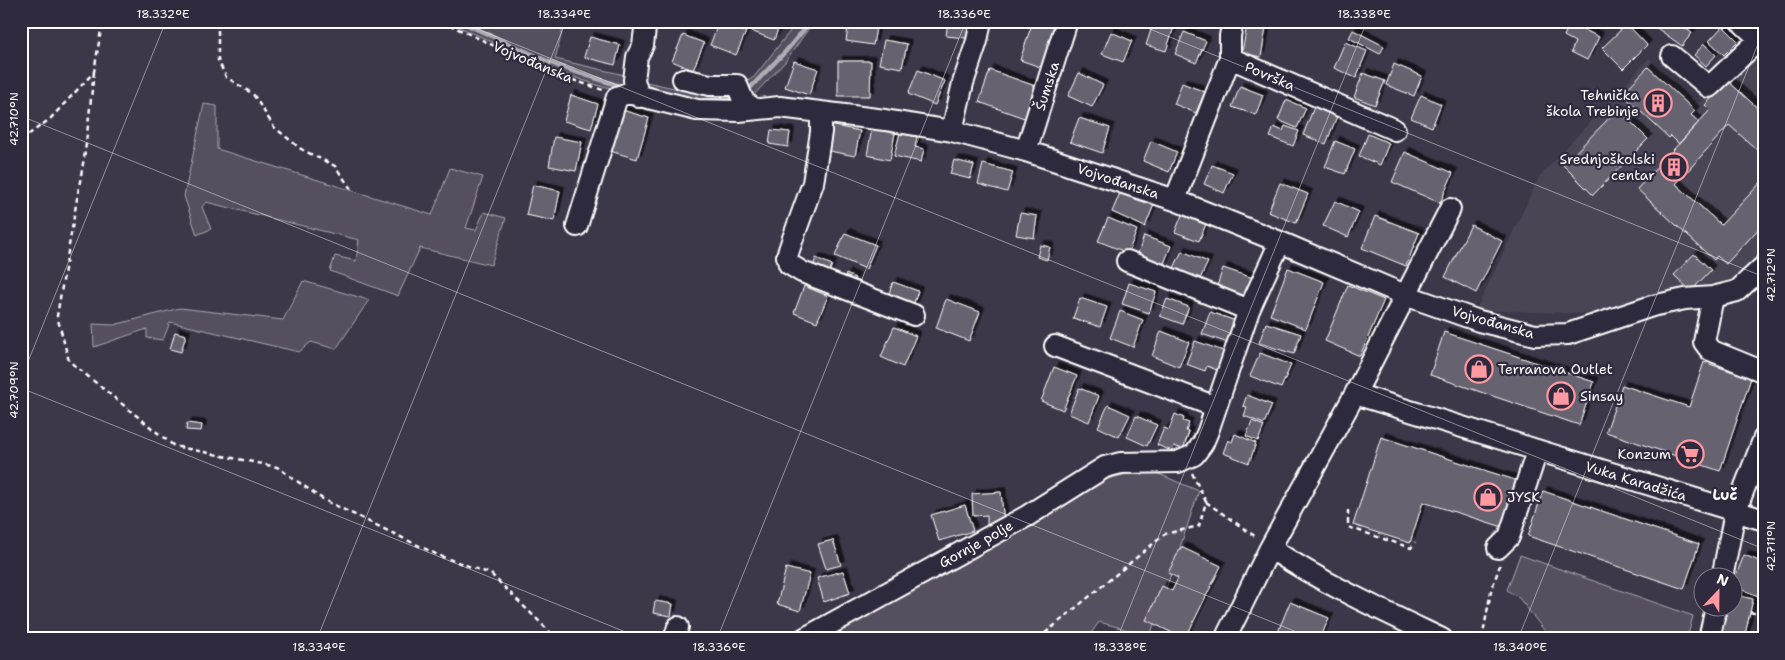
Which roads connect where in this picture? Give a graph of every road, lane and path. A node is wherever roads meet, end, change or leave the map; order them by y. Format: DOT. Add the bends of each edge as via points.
graph roads {
  1 [pos="113,21"];
  2 [pos="218,21"];
  3 [pos="442,21"];
  4 [pos="646,21"];
  5 [pos="981,21"];
  6 [pos="1067,21"];
  7 [pos="1232,21"];
  8 [pos="1740,21"];
  9 [pos="1762,39"];
  10 [pos="1672,56"];
  11 [pos="1230,58"];
  12 [pos="94,72"];
  13 [pos="682,79"];
  14 [pos="635,91"];
  15 [pos="746,99"];
  16 [pos="821,112"];
  17 [pos="1395,130"];
  18 [pos="952,131"];
  19 [pos="21,140"];
  20 [pos="1026,151"];
  21 [pos="352,189"];
  22 [pos="1175,200"];
  23 [pos="1450,209"];
  24 [pos="577,226"];
  25 [pos="1280,242"];
  26 [pos="1127,261"];
  27 [pos="1764,266"];
  28 [pos="1404,295"];
  29 [pos="1714,296"];
  30 [pos="1249,310"];
  31 [pos="914,314"];
  32 [pos="1055,346"];
  33 [pos="1764,372"];
  34 [pos="1355,394"];
  35 [pos="1216,407"];
  36 [pos="1764,438"];
  37 [pos="1538,451"];
  38 [pos="1186,459"];
  39 [pos="1206,502"];
  40 [pos="1348,510"];
  41 [pos="1735,512"];
  42 [pos="1764,520"];
  43 [pos="1414,542"];
  44 [pos="1270,548"];
  45 [pos="1499,556"];
  46 [pos="1724,568"];
  47 [pos="1750,612"];
  48 [pos="1764,616"];
  49 [pos="1714,618"];
  50 [pos="805,638"];
  51 [pos="557,639"];
  52 [pos="1038,639"];
  53 [pos="1225,639"];
  54 [pos="1442,639"];
  55 [pos="1482,639"];
  56 [pos="1709,639"];
  1 -- 12 [label="path" via="100,30"];
  2 -- 21 [label="path" via="218,60 226,77 253,94 274,127 301,150 335,166"];
  3 -- 14 [label="path, Vojvođanska" via="555,74 599,89"];
  4 -- 14 [label="street" via="643,45 637,57"];
  5 -- 18 [label="street"];
  6 -- 20 [label="street, Šumska"];
  7 -- 11 [label="street"];
  8 -- 9 [label="street"];
  9 -- 10 [label="street" via="1709,87"];
  11 -- 17 [label="street, Površka"];
  11 -- 22 [label="street, Površka"];
  12 -- 19 [label="path" via="50,119"];
  12 -- 51 [label="path" via="85,152 57,316 69,361 174,446 277,467 324,500 440,556 491,574"];
  13 -- 15 [label="street" via="710,84"];
  14 -- 15 [label="street, Vojvođanska" via="697,110"];
  14 -- 24 [label="street" via="617,97"];
  15 -- 16 [label="street, Vojvođanska"];
  16 -- 18 [label="street, Vojvođanska"];
  16 -- 31 [label="street" via="813,183 787,256 789,264 802,272"];
  18 -- 20 [label="street, Vojvođanska"];
  20 -- 22 [label="street, Vojvođanska"];
  22 -- 25 [label="street, Vojvođanska"];
  23 -- 28 [label="street"];
  25 -- 28 [label="street, Vojvođanska"];
  25 -- 30 [label="street"];
  26 -- 30 [label="street"];
  27 -- 29 [label="street, Vojvođanska" via="1737,291"];
  28 -- 29 [label="street, Vojvođanska" via="1535,336 1568,334 1652,306"];
  28 -- 34 [label="street"];
  29 -- 33 [label="street" via="1704,342 1710,350"];
  30 -- 35 [label="street"];
  32 -- 35 [label="street"];
  34 -- 37 [label="street, Vuka Karadžića"];
  34 -- 44 [label="street"];
  35 -- 38 [label="street" via="1203,443 1194,455"];
  36 -- 41 [label="street"];
  37 -- 41 [label="street, Vuka Karadžića"];
  37 -- 45 [label="street"];
  38 -- 39 [label="path"];
  38 -- 50 [label="street, Gornje polje" via="1105,467 1026,516"];
  39 -- 44 [label="path"];
  39 -- 52 [label="path" via="1199,526 1165,534"];
  40 -- 43 [label="path" via="1348,527 1411,548"];
  41 -- 42 [label="street, Vuka Karadžića"];
  41 -- 46 [label="street"];
  44 -- 53 [label="street"];
  44 -- 54 [label="street" via="1338,589"];
  45 -- 55 [label="path"];
  47 -- 48 [label="path"];
  49 -- 56 [label="street"];
}
